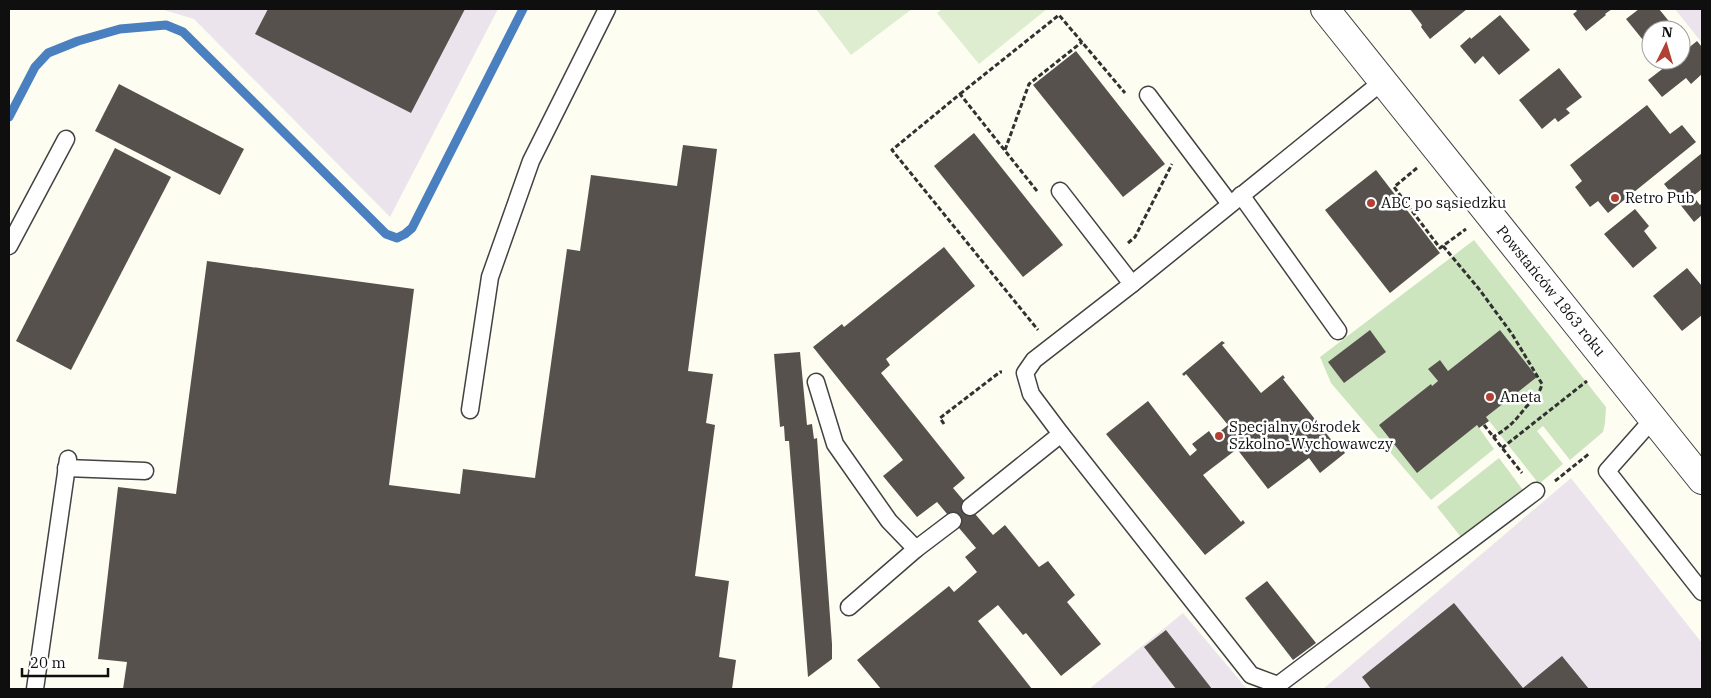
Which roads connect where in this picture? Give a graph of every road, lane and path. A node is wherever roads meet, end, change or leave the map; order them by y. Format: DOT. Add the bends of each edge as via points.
graph roads {
  1 [pos="607,9"];
  2 [pos="1325,9"];
  3 [pos="1082,42"];
  4 [pos="1383,81"];
  5 [pos="960,94"];
  6 [pos="1148,94"];
  7 [pos="1126,95"];
  8 [pos="66,139"];
  9 [pos="1005,151"];
  10 [pos="1173,163"];
  11 [pos="1419,166"];
  12 [pos="1060,191"];
  13 [pos="1040,195"];
  14 [pos="1236,199"];
  15 [pos="1468,227"];
  16 [pos="9,246"];
  17 [pos="1443,246"];
  18 [pos="1122,248"];
  19 [pos="1132,284"];
  20 [pos="1338,331"];
  21 [pos="1044,337"];
  22 [pos="1025,373"];
  23 [pos="1590,379"];
  24 [pos="816,382"];
  25 [pos="470,410"];
  26 [pos="1653,419"];
  27 [pos="944,424"];
  28 [pos="1484,425"];
  29 [pos="1061,434"];
  30 [pos="1493,437"];
  31 [pos="1502,448"];
  32 [pos="1591,452"];
  33 [pos="145,471"];
  34 [pos="1702,480"];
  35 [pos="1536,491"];
  36 [pos="970,507"];
  37 [pos="954,521"];
  38 [pos="916,548"];
  39 [pos="1702,592"];
  40 [pos="849,607"];
  41 [pos="1280,687"];
  42 [pos="35,689"];
  1 -- 25 [label="lane" via="531,161 490,277"];
  2 -- 4 [label="street, Powstańców 1863 roku"];
  3 -- 5 [label="path" via="1059,15"];
  3 -- 7 [label="path"];
  3 -- 9 [label="path" via="1029,84"];
  4 -- 14 [label="lane"];
  4 -- 26 [label="street, Powstańców 1863 roku"];
  5 -- 9 [label="path"];
  5 -- 21 [label="path" via="892,150"];
  6 -- 14 [label="lane"];
  8 -- 16 [label="lane"];
  9 -- 13 [label="path"];
  10 -- 18 [label="path" via="1135,237"];
  11 -- 17 [label="path" via="1394,187 1440,248"];
  12 -- 19 [label="lane"];
  14 -- 19 [label="lane"];
  14 -- 20 [label="lane"];
  15 -- 17 [label="path"];
  17 -- 30 [label="path" via="1512,334 1542,384 1539,394 1518,419"];
  19 -- 22 [label="lane" via="1034,360"];
  22 -- 27 [label="path" via="1000,372 940,418"];
  22 -- 29 [label="lane" via="1032,394"];
  23 -- 31 [label="path"];
  24 -- 38 [label="lane" via="835,444 889,521"];
  26 -- 34 [label="street, Powstańców 1863 roku"];
  26 -- 39 [label="lane" via="1607,471"];
  28 -- 30 [label="path"];
  29 -- 36 [label="lane"];
  29 -- 41 [label="lane" via="1251,675"];
  30 -- 31 [label="path"];
  31 -- 35 [label="path"];
  32 -- 35 [label="path" via="1539,494"];
  33 -- 42 [label="lane" via="67,463"];
  35 -- 41 [label="lane"];
  37 -- 38 [label="lane"];
  38 -- 40 [label="lane"];
}
